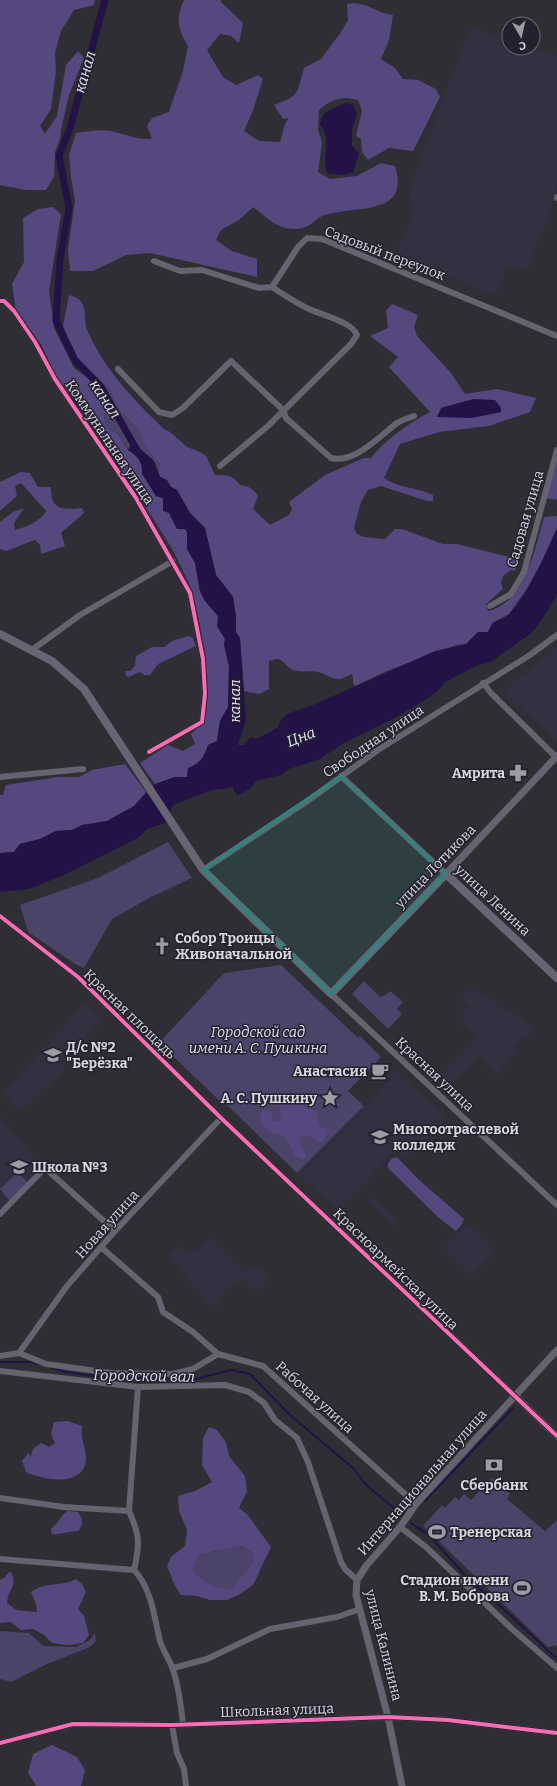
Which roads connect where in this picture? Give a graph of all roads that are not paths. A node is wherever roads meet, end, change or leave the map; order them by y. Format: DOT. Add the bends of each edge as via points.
graph roads {
  1 [pos="154,261"];
  2 [pos="272,287"];
  3 [pos="0,301"];
  4 [pos="557,336"];
  5 [pos="118,369"];
  6 [pos="283,410"];
  7 [pos="414,416"];
  8 [pos="557,450"];
  9 [pos="220,466"];
  10 [pos="172,561"];
  11 [pos="490,606"];
  12 [pos="0,634"];
  13 [pos="557,635"];
  14 [pos="32,650"];
  15 [pos="483,683"];
  16 [pos="149,752"];
  17 [pos="557,757"];
  18 [pos="83,769"];
  19 [pos="0,776"];
  20 [pos="341,776"];
  21 [pos="203,870"];
  22 [pos="446,874"];
  23 [pos="0,916"];
  24 [pos="557,978"];
  25 [pos="331,994"];
  26 [pos="221,1118"];
  27 [pos="557,1206"];
  28 [pos="0,1214"];
  29 [pos="115,1231"];
  30 [pos="101,1247"];
  31 [pos="557,1350"];
  32 [pos="19,1353"];
  33 [pos="218,1354"];
  34 [pos="0,1356"];
  35 [pos="0,1371"];
  36 [pos="138,1387"];
  37 [pos="515,1396"];
  38 [pos="557,1436"];
  39 [pos="0,1498"];
  40 [pos="416,1504"];
  41 [pos="129,1511"];
  42 [pos="400,1527"];
  43 [pos="0,1559"];
  44 [pos="134,1570"];
  45 [pos="357,1580"];
  46 [pos="360,1609"];
  47 [pos="173,1668"];
  48 [pos="557,1668"];
  49 [pos="388,1717"];
  50 [pos="183,1724"];
  51 [pos="172,1725"];
  52 [pos="557,1733"];
  53 [pos="0,1743"];
  54 [pos="186,1786"];
  55 [pos="402,1786"];
  1 -- 2 [label="street" via="180,271 202,270 258,288"];
  2 -- 4 [label="street, Садовый переулок" via="298,247 308,238 322,239"];
  2 -- 6 [label="street" via="309,309 348,325 357,335 351,344"];
  3 -- 10 [label="street, Коммунальная улица" via="4,301 14,312 35,342 56,379 136,498"];
  5 -- 6 [label="street" via="159,412 172,415 183,408 231,362"];
  6 -- 7 [label="street" via="284,416 330,458 338,460 352,456 398,422"];
  6 -- 9 [label="street"];
  8 -- 11 [label="street, Садовая улица" via="524,572 510,594"];
  10 -- 14 [label="street" via="80,615"];
  10 -- 16 [label="street, Коммунальная улица" via="190,593 203,658 205,694 202,722"];
  12 -- 14 [label="main road"];
  13 -- 15 [label="street, Свободная улица" via="530,655"];
  14 -- 21 [label="main road" via="52,661 84,689"];
  15 -- 17 [label="street"];
  15 -- 20 [label="street, Свободная улица"];
  17 -- 22 [label="street, улица Лотикова"];
  18 -- 19 [label="street"];
  20 -- 21 [label="street, Свободная улица"];
  20 -- 22 [label="street, улица Ленина"];
  21 -- 25 [label="main road"];
  22 -- 24 [label="main road, улица Ленина"];
  22 -- 25 [label="main road, улица Лотикова"];
  23 -- 26 [label="street, Красная площадь" via="78,977"];
  25 -- 27 [label="street, Красная улица"];
  26 -- 29 [label="street, Новая улица"];
  26 -- 37 [label="street, Красноармейская улица"];
  28 -- 29 [label="street" via="45,1168"];
  29 -- 30 [label="street, Новая улица"];
  30 -- 32 [label="street, Новая улица" via="67,1286"];
  30 -- 33 [label="street, Рабочая улица" via="158,1297 163,1312 193,1332"];
  31 -- 37 [label="street, Интернациональная улица"];
  32 -- 33 [label="street" via="46,1364 96,1371 173,1374 193,1369"];
  32 -- 34 [label="street"];
  33 -- 40 [label="street, Рабочая улица" via="263,1366"];
  35 -- 36 [label="street"];
  36 -- 41 [label="street"];
  36 -- 45 [label="street" via="225,1385 249,1392 264,1403 275,1420 297,1438 308,1462 341,1562"];
  37 -- 38 [label="street, Красноармейская улица"];
  37 -- 40 [label="street, Интернациональная улица"];
  39 -- 41 [label="street" via="64,1507"];
  40 -- 42 [label="street, Интернациональная улица"];
  41 -- 44 [label="street" via="137,1529 139,1546"];
  42 -- 45 [label="street, Интернациональная улица"];
  42 -- 48 [label="street" via="426,1547"];
  43 -- 44 [label="street"];
  44 -- 47 [label="street" via="144,1580 161,1644"];
  45 -- 46 [label="street, улица Калинина"];
  46 -- 47 [label="street" via="336,1617 270,1629 207,1659"];
  46 -- 49 [label="street, улица Калинина"];
  47 -- 50 [label="street"];
  49 -- 50 [label="street, Школьная улица"];
  49 -- 52 [label="street, Школьная улица" via="448,1720"];
  49 -- 55 [label="street, улица Калинина"];
  50 -- 51 [label="street, Школьная улица"];
  51 -- 53 [label="street, Школьная улица" via="73,1724"];
  51 -- 54 [label="street"];
}
